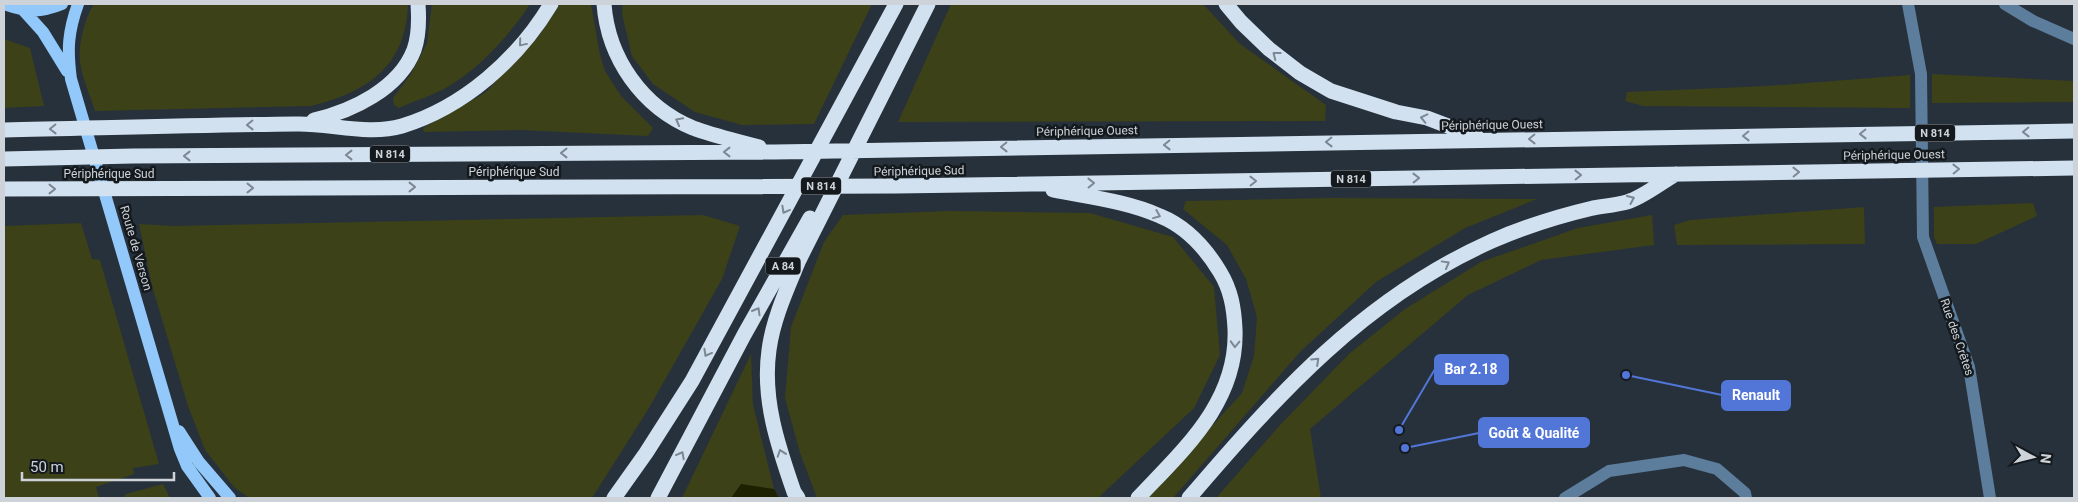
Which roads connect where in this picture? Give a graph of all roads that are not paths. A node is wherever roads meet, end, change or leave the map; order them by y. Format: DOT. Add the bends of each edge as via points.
graph roads {
  1 [pos="4,4"];
  2 [pos="62,4"];
  3 [pos="78,4"];
  4 [pos="418,4"];
  5 [pos="551,4"];
  6 [pos="604,4"];
  7 [pos="885,4"];
  8 [pos="896,4"];
  9 [pos="928,4"];
  10 [pos="1226,4"];
  11 [pos="1908,4"];
  12 [pos="2005,4"];
  13 [pos="24,11"];
  14 [pos="913,36"];
  15 [pos="2074,39"];
  16 [pos="73,82"];
  17 [pos="850,90"];
  18 [pos="299,124"];
  19 [pos="4,130"];
  20 [pos="2074,131"];
  21 [pos="1486,140"];
  22 [pos="910,149"];
  23 [pos="775,152"];
  24 [pos="4,159"];
  25 [pos="2074,168"];
  26 [pos="1677,173"];
  27 [pos="1024,184"];
  28 [pos="4,189"];
  29 [pos="172,418"];
  30 [pos="210,498"];
  31 [pos="230,498"];
  32 [pos="614,498"];
  33 [pos="658,498"];
  34 [pos="798,498"];
  35 [pos="1138,498"];
  36 [pos="1189,498"];
  37 [pos="1565,498"];
  38 [pos="1746,498"];
  39 [pos="1990,498"];
  1 -- 13 [label="main road"];
  2 -- 13 [label="main road" via="46,10"];
  3 -- 16 [label="main road, Route de Verson" via="70,28 68,52"];
  4 -- 18 [label="highway" via="414,49 403,70 384,88 354,106"];
  5 -- 18 [label="highway, one-way" via="519,46 489,77 444,109 400,127 376,130"];
  23 -- 6 [label="highway, one-way" via="694,128 653,104 634,84 619,60"];
  7 -- 17 [label="highway"];
  8 -- 17 [label="highway, A 84"];
  9 -- 14 [label="highway, A 84"];
  21 -- 10 [label="highway, one-way" via="1427,118 1396,112 1331,91 1269,49"];
  11 -- 39 [label="street, Rue des Crêtes" via="1921,74 1923,237 1969,367"];
  12 -- 15 [label="street"];
  13 -- 16 [label="main road, Route de Verson" via="43,32"];
  33 -- 14 [label="highway, A 84, one-way" via="744,334"];
  34 -- 14 [label="highway, one-way" via="776,441 767,379 769,350 782,300 799,260"];
  16 -- 29 [label="main road, Route de Verson"];
  17 -- 32 [label="highway, A 84, one-way" via="692,381"];
  18 -- 19 [label="highway, one-way"];
  20 -- 21 [label="highway, Périphérique Ouest / N 814, one-way"];
  21 -- 22 [label="highway, Périphérique Ouest / N 814, one-way"];
  22 -- 23 [label="highway, Périphérique Sud / N 814"];
  23 -- 24 [label="highway, Périphérique Sud / N 814, one-way"];
  26 -- 25 [label="highway, Périphérique Ouest / N 814, one-way"];
  27 -- 26 [label="highway, Périphérique Ouest / N 814, one-way"];
  36 -- 26 [label="highway, one-way" via="1280,395 1326,352 1406,288 1493,240 1577,213 1628,202"];
  28 -- 27 [label="highway, Périphérique Sud / N 814, one-way"];
  27 -- 35 [label="highway, one-way" via="1130,206 1160,216 1191,234 1209,254 1234,303 1236,348 1232,371 1220,398 1204,426"];
  29 -- 30 [label="main road, Route de Verson" via="187,466"];
  29 -- 31 [label="main road, Route de Verson" via="199,462"];
  37 -- 38 [label="street" via="1609,471 1684,460 1717,469"];
}
